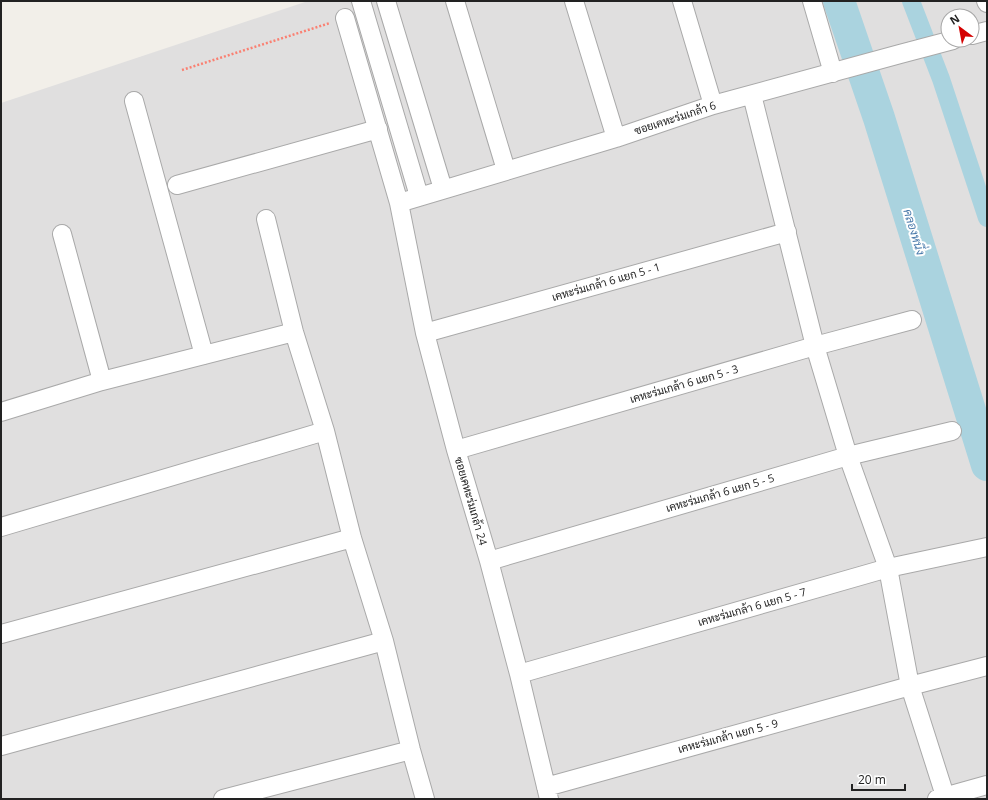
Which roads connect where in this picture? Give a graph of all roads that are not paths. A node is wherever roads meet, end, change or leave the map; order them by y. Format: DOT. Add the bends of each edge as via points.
graph roads {
  1 [pos="361,1"];
  2 [pos="386,1"];
  3 [pos="455,1"];
  4 [pos="574,1"];
  5 [pos="682,1"];
  6 [pos="812,1"];
  7 [pos="346,18"];
  8 [pos="940,44"];
  9 [pos="839,71"];
  10 [pos="752,95"];
  11 [pos="134,101"];
  12 [pos="713,106"];
  13 [pos="378,129"];
  14 [pos="616,138"];
  15 [pos="506,170"];
  16 [pos="177,185"];
  17 [pos="443,190"];
  18 [pos="419,196"];
  19 [pos="399,203"];
  20 [pos="266,219"];
  21 [pos="787,232"];
  22 [pos="62,234"];
  23 [pos="912,320"];
  24 [pos="294,332"];
  25 [pos="425,333"];
  26 [pos="815,346"];
  27 [pos="204,355"];
  28 [pos="102,381"];
  29 [pos="1,412"];
  30 [pos="325,431"];
  31 [pos="952,431"];
  32 [pos="456,450"];
  33 [pos="848,456"];
  34 [pos="1,526"];
  35 [pos="352,538"];
  36 [pos="987,547"];
  37 [pos="489,561"];
  38 [pos="888,568"];
  39 [pos="1,634"];
  40 [pos="384,641"];
  41 [pos="987,666"];
  42 [pos="519,674"];
  43 [pos="910,686"];
  44 [pos="1,746"];
  45 [pos="411,750"];
  46 [pos="987,785"];
  47 [pos="548,793"];
  48 [pos="943,798"];
  49 [pos="223,799"];
  50 [pos="425,799"];
  1 -- 18 [label="street"];
  2 -- 17 [label="street"];
  3 -- 15 [label="street"];
  4 -- 14 [label="street"];
  5 -- 12 [label="street"];
  6 -- 9 [label="street"];
  7 -- 13 [label="street, ซอยเคหะร่มเกล้า 24"];
  8 -- 9 [label="street, ซอยเคหะร่มเกล้า 6"];
  9 -- 10 [label="street, ซอยเคหะร่มเกล้า 6"];
  10 -- 12 [label="street, ซอยเคหะร่มเกล้า 6"];
  10 -- 21 [label="street"];
  11 -- 27 [label="street"];
  12 -- 14 [label="street, ซอยเคหะร่มเกล้า 6"];
  13 -- 16 [label="street"];
  13 -- 19 [label="street, ซอยเคหะร่มเกล้า 24"];
  14 -- 15 [label="street, ซอยเคหะร่มเกล้า 6"];
  15 -- 17 [label="street, ซอยเคหะร่มเกล้า 6"];
  17 -- 18 [label="street, ซอยเคหะร่มเกล้า 6"];
  18 -- 19 [label="street, ซอยเคหะร่มเกล้า 6"];
  19 -- 25 [label="street, ซอยเคหะร่มเกล้า 24"];
  20 -- 24 [label="street"];
  21 -- 25 [label="street, เคหะร่มเกล้า 6 แยก 5 - 1"];
  21 -- 26 [label="street"];
  22 -- 28 [label="street"];
  23 -- 26 [label="street, เคหะร่มเกล้า 6 แยก 5 - 3"];
  24 -- 27 [label="street"];
  24 -- 30 [label="street"];
  25 -- 32 [label="street, ซอยเคหะร่มเกล้า 24"];
  26 -- 32 [label="street, เคหะร่มเกล้า 6 แยก 5 - 3"];
  26 -- 33 [label="street"];
  27 -- 28 [label="street"];
  28 -- 29 [label="street"];
  30 -- 34 [label="street"];
  30 -- 35 [label="street"];
  31 -- 33 [label="street, เคหะร่มเกล้า 6 แยก 5 - 5"];
  32 -- 37 [label="street, ซอยเคหะร่มเกล้า 24"];
  33 -- 37 [label="street, เคหะร่มเกล้า 6 แยก 5 - 5"];
  33 -- 38 [label="street"];
  35 -- 39 [label="street"];
  35 -- 40 [label="street"];
  36 -- 38 [label="street, เคหะร่มเกล้า 6 แยก 5 - 7"];
  37 -- 42 [label="street, ซอยเคหะร่มเกล้า 24"];
  38 -- 42 [label="street, เคหะร่มเกล้า 6 แยก 5 - 7"];
  38 -- 43 [label="street"];
  40 -- 44 [label="street"];
  40 -- 45 [label="street"];
  41 -- 43 [label="street, เคหะร่มเกล้า แยก 5 - 9"];
  42 -- 47 [label="street, ซอยเคหะร่มเกล้า 24"];
  43 -- 47 [label="street, เคหะร่มเกล้า แยก 5 - 9"];
  43 -- 48 [label="street"];
  45 -- 49 [label="street"];
  45 -- 50 [label="street"];
  46 -- 48 [label="street"];
}
